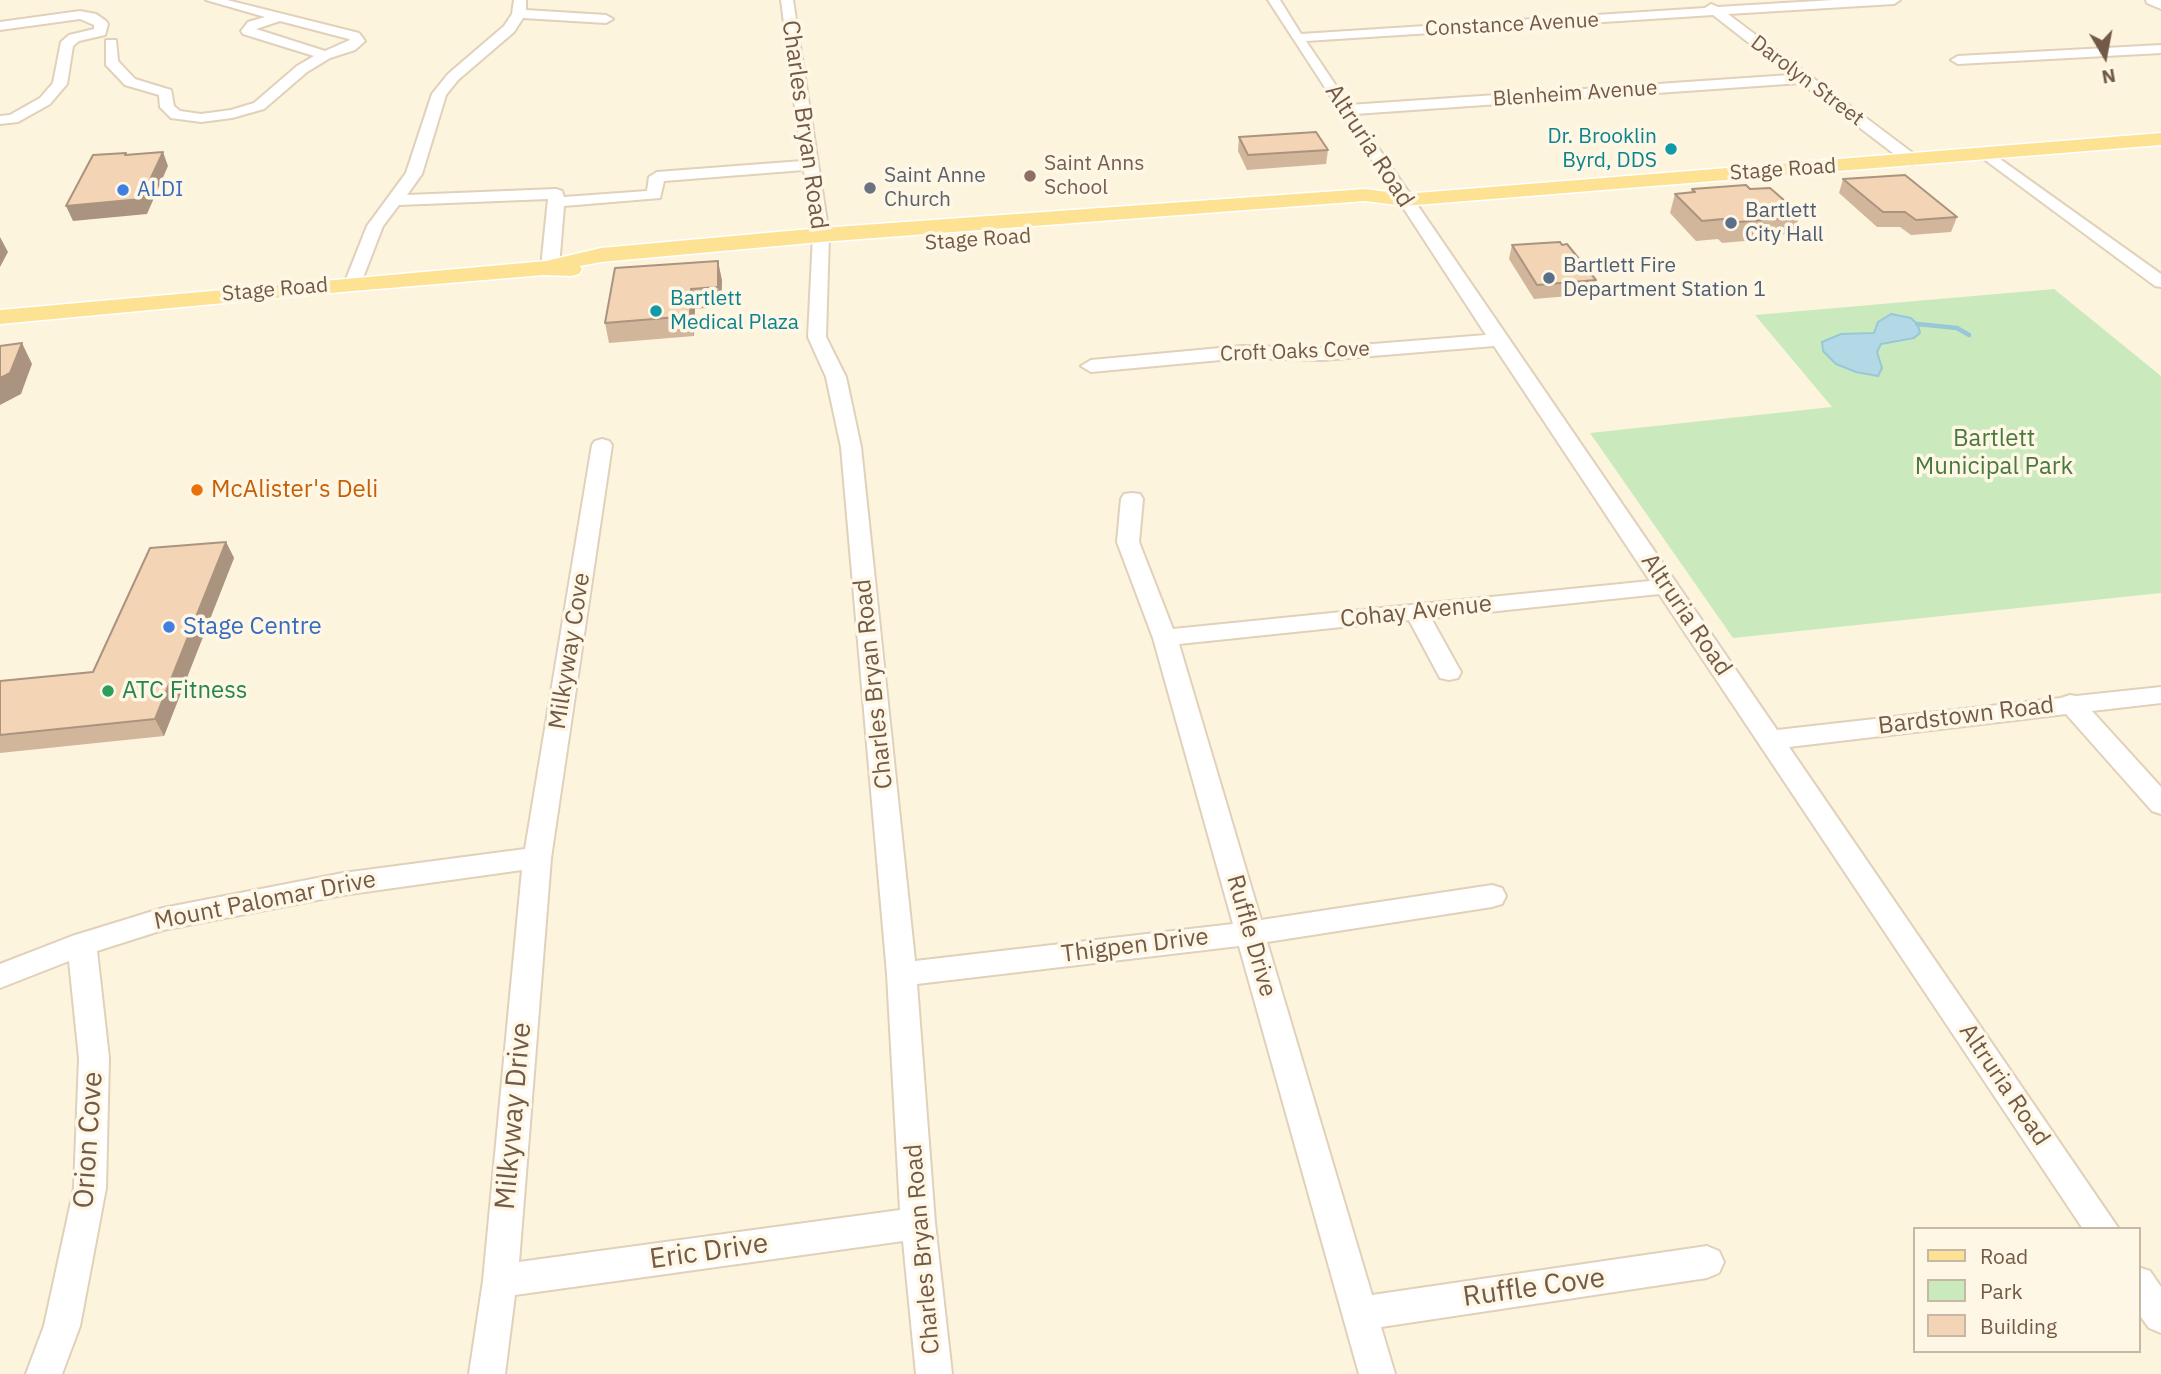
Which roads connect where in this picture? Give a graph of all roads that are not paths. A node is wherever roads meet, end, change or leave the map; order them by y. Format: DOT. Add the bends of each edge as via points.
graph roads {
  1 [pos="212,0"];
  2 [pos="788,0"];
  3 [pos="1274,0"];
  4 [pos="1703,0"];
  5 [pos="1894,0"];
  6 [pos="2152,0"];
  7 [pos="1872,1"];
  8 [pos="2161,5"];
  9 [pos="520,7"];
  10 [pos="1716,13"];
  11 [pos="280,17"];
  12 [pos="607,19"];
  13 [pos="0,26"];
  14 [pos="107,37"];
  15 [pos="1297,38"];
  16 [pos="2161,49"];
  17 [pos="325,55"];
  18 [pos="1958,60"];
  19 [pos="1804,78"];
  20 [pos="1346,110"];
  21 [pos="0,120"];
  22 [pos="2161,139"];
  23 [pos="1986,154"];
  24 [pos="1912,160"];
  25 [pos="810,165"];
  26 [pos="395,200"];
  27 [pos="1404,200"];
  28 [pos="556,202"];
  29 [pos="820,243"];
  30 [pos="550,267"];
  31 [pos="2161,282"];
  32 [pos="353,284"];
  33 [pos="0,317"];
  34 [pos="1500,340"];
  35 [pos="1091,366"];
  36 [pos="602,445"];
  37 [pos="1132,499"];
  38 [pos="1666,586"];
  39 [pos="1416,612"];
  40 [pos="1165,638"];
  41 [pos="1449,672"];
  42 [pos="2161,695"];
  43 [pos="2070,703"];
  44 [pos="1770,740"];
  45 [pos="2161,804"];
  46 [pos="537,858"];
  47 [pos="1492,896"];
  48 [pos="1250,933"];
  49 [pos="82,944"];
  50 [pos="902,974"];
  51 [pos="0,976"];
  52 [pos="918,1223"];
  53 [pos="2101,1227"];
  54 [pos="1707,1262"];
  55 [pos="500,1281"];
  56 [pos="2140,1286"];
  57 [pos="1361,1313"];
  58 [pos="2161,1316"];
  59 [pos="44,1374"];
  60 [pos="487,1374"];
  61 [pos="934,1374"];
  62 [pos="1377,1374"];
  1 -- 11 [label="street"];
  2 -- 25 [label="street, Charles Bryan Road"];
  3 -- 15 [label="street, Altruria Road"];
  4 -- 10 [label="street, Darolyn Street"];
  5 -- 7 [label="street, Constance Avenue"];
  6 -- 8 [label="street"];
  7 -- 10 [label="street, Constance Avenue"];
  9 -- 12 [label="street"];
  9 -- 26 [label="street" via="509,29 443,89 419,163"];
  10 -- 15 [label="street, Constance Avenue"];
  10 -- 19 [label="street, Darolyn Street"];
  11 -- 17 [label="street" via="253,25 248,32"];
  11 -- 17 [label="street" via="354,36 358,41"];
  13 -- 14 [label="street" via="80,15 101,24"];
  14 -- 17 [label="street" via="111,62 130,82 166,93 167,107 176,115 201,118 259,106"];
  14 -- 21 [label="street" via="74,38 66,45 60,84 45,101 13,119"];
  15 -- 20 [label="street, Altruria Road"];
  16 -- 18 [label="street"];
  19 -- 20 [label="street, Blenheim Avenue"];
  19 -- 24 [label="street, Darolyn Street"];
  20 -- 27 [label="street, Altruria Road"];
  22 -- 23 [label="main road, Stage Road"];
  23 -- 24 [label="main road, Stage Road"];
  23 -- 31 [label="street"];
  24 -- 27 [label="main road, Stage Road"];
  25 -- 28 [label="street" via="657,177 654,195"];
  25 -- 29 [label="street, Charles Bryan Road"];
  26 -- 28 [label="street" via="548,193 556,194"];
  26 -- 32 [label="street" via="372,234"];
  27 -- 29 [label="main road, Stage Road" via="1365,195 1105,222"];
  27 -- 34 [label="street, Altruria Road"];
  28 -- 30 [label="street"];
  29 -- 30 [label="main road, Stage Road" via="606,271"];
  29 -- 50 [label="street, Charles Bryan Road" via="817,337 836,377 851,447"];
  30 -- 32 [label="main road, Stage Road"];
  32 -- 33 [label="main road, Stage Road"];
  34 -- 35 [label="street, Croft Oaks Cove" via="1322,354 1242,352"];
  34 -- 38 [label="street, Altruria Road"];
  36 -- 46 [label="street, Milkyway Cove"];
  37 -- 40 [label="street, Ruffle Drive" via="1128,542"];
  38 -- 39 [label="street, Cohay Avenue"];
  38 -- 44 [label="street, Altruria Road"];
  39 -- 40 [label="street, Cohay Avenue"];
  39 -- 41 [label="street"];
  40 -- 48 [label="street, Ruffle Drive"];
  42 -- 43 [label="street, Bardstown Road"];
  43 -- 44 [label="street, Bardstown Road"];
  43 -- 45 [label="street"];
  44 -- 53 [label="street, Altruria Road"];
  46 -- 49 [label="street, Mount Palomar Drive" via="343,884 163,919"];
  46 -- 55 [label="street, Milkyway Drive"];
  47 -- 48 [label="street, Thigpen Drive"];
  48 -- 50 [label="street, Thigpen Drive"];
  48 -- 57 [label="street, Ruffle Drive"];
  49 -- 51 [label="street, Mount Palomar Drive"];
  49 -- 59 [label="street, Orion Cove" via="94,1058 90,1188 62,1326"];
  50 -- 52 [label="street, Charles Bryan Road"];
  52 -- 55 [label="street, Eric Drive"];
  52 -- 61 [label="street, Charles Bryan Road"];
  54 -- 57 [label="street, Ruffle Cove"];
  55 -- 60 [label="street, Milkyway Drive"];
  56 -- 58 [label="street"];
  57 -- 62 [label="street, Ruffle Drive"];
}
